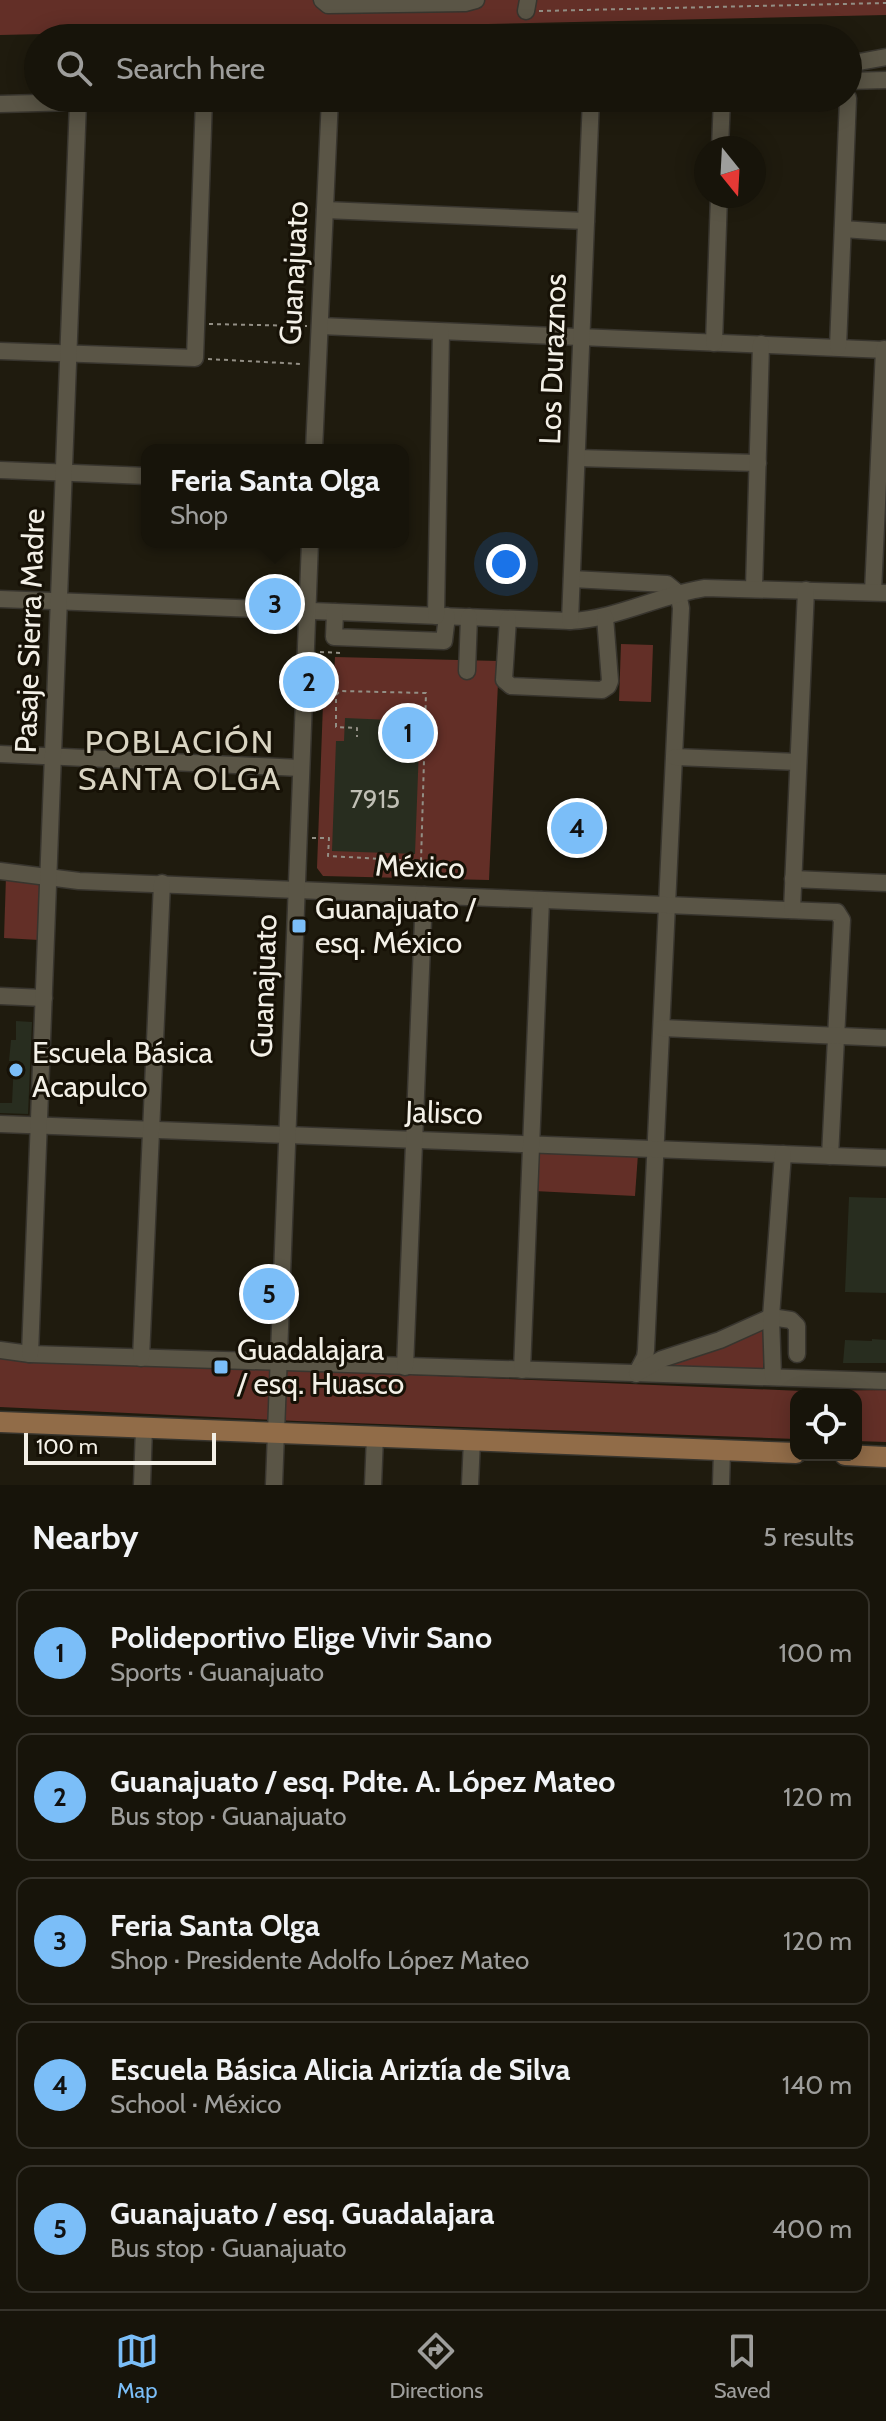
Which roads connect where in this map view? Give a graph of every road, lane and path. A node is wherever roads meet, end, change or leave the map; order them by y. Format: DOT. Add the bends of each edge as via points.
graph roads {
  1 [pos="322,0"];
  2 [pos="476,0"];
  3 [pos="642,0"];
  4 [pos="736,0"];
  5 [pos="807,2"];
  6 [pos="886,3"];
  7 [pos="527,6"];
  8 [pos="734,6"];
  9 [pos="640,8"];
  10 [pos="886,57"];
  11 [pos="862,61"];
  12 [pos="886,80"];
  13 [pos="862,82"];
  14 [pos="24,103"];
  15 [pos="0,104"];
  16 [pos="78,112"];
  17 [pos="204,112"];
  18 [pos="329,112"];
  19 [pos="590,112"];
  20 [pos="721,112"];
  21 [pos="847,112"];
  22 [pos="720,136"];
  23 [pos="719,208"];
  24 [pos="325,210"];
  25 [pos="586,221"];
  26 [pos="843,229"];
  27 [pos="886,232"];
  28 [pos="196,324"];
  29 [pos="320,326"];
  30 [pos="441,332"];
  31 [pos="582,337"];
  32 [pos="714,343"];
  33 [pos="761,344"];
  34 [pos="838,347"];
  35 [pos="885,350"];
  36 [pos="0,351"];
  37 [pos="69,354"];
  38 [pos="195,358"];
  39 [pos="318,364"];
  40 [pos="314,444"];
  41 [pos="577,458"];
  42 [pos="758,463"];
  43 [pos="882,468"];
  44 [pos="0,470"];
  45 [pos="64,473"];
  46 [pos="141,476"];
  47 [pos="310,548"];
  48 [pos="572,579"];
  49 [pos="754,588"];
  50 [pos="806,590"];
  51 [pos="678,593"];
  52 [pos="879,593"];
  53 [pos="0,599"];
  54 [pos="59,601"];
  55 [pos="307,611"];
  56 [pos="335,612"];
  57 [pos="441,616"];
  58 [pos="469,617"];
  59 [pos="605,617"];
  60 [pos="508,619"];
  61 [pos="570,621"];
  62 [pos="467,671"];
  63 [pos="357,737"];
  64 [pos="0,754"];
  65 [pos="53,756"];
  66 [pos="675,757"];
  67 [pos="798,762"];
  68 [pos="300,768"];
  69 [pos="307,838"];
  70 [pos="0,871"];
  71 [pos="49,876"];
  72 [pos="793,879"];
  73 [pos="162,883"];
  74 [pos="886,883"];
  75 [pos="296,890"];
  76 [pos="424,895"];
  77 [pos="541,900"];
  78 [pos="667,905"];
  79 [pos="792,910"];
  80 [pos="0,996"];
  81 [pos="44,998"];
  82 [pos="662,1028"];
  83 [pos="836,1036"];
  84 [pos="886,1038"];
  85 [pos="0,1124"];
  86 [pos="39,1125"];
  87 [pos="151,1130"];
  88 [pos="286,1135"];
  89 [pos="414,1140"];
  90 [pos="531,1144"];
  91 [pos="657,1149"];
  92 [pos="783,1154"];
  93 [pos="830,1156"];
  94 [pos="886,1158"];
  95 [pos="771,1317"];
  96 [pos="0,1350"];
  97 [pos="30,1354"];
  98 [pos="797,1354"];
  99 [pos="141,1358"];
  100 [pos="277,1363"];
  101 [pos="405,1367"];
  102 [pos="522,1370"];
  103 [pos="636,1374"];
  104 [pos="773,1377"];
  105 [pos="886,1381"];
  106 [pos="0,1422"];
  107 [pos="144,1428"];
  108 [pos="275,1432"];
  109 [pos="375,1436"];
  110 [pos="472,1440"];
  111 [pos="722,1450"];
  112 [pos="790,1453"];
  113 [pos="862,1456"];
  114 [pos="886,1457"];
  115 [pos="142,1485"];
  116 [pos="274,1485"];
  117 [pos="373,1485"];
  118 [pos="470,1485"];
  119 [pos="721,1485"];
  1 -- 2 [label="street" via="328,5"];
  3 -- 9 [label="path"];
  4 -- 8 [label="path"];
  5 -- 6 [label="path"];
  5 -- 8 [label="path"];
  7 -- 9 [label="path"];
  8 -- 9 [label="path"];
  10 -- 11 [label="street"];
  12 -- 13 [label="street"];
  14 -- 15 [label="street"];
  16 -- 37 [label="street, Pasaje Sierra Madre"];
  17 -- 28 [label="street"];
  18 -- 24 [label="street, Guanajuato"];
  19 -- 25 [label="street, Los Duraznos"];
  20 -- 22 [label="street"];
  21 -- 26 [label="street"];
  23 -- 32 [label="street"];
  24 -- 25 [label="street"];
  24 -- 29 [label="street, Guanajuato"];
  25 -- 31 [label="street, Los Duraznos"];
  26 -- 27 [label="street"];
  26 -- 34 [label="street"];
  28 -- 29 [label="path"];
  28 -- 38 [label="street"];
  29 -- 30 [label="street"];
  29 -- 39 [label="street, Guanajuato"];
  30 -- 31 [label="street"];
  30 -- 57 [label="street"];
  31 -- 32 [label="street"];
  31 -- 41 [label="street, Los Duraznos"];
  32 -- 33 [label="street"];
  33 -- 34 [label="street"];
  33 -- 42 [label="street"];
  34 -- 35 [label="street"];
  35 -- 43 [label="street"];
  36 -- 37 [label="street"];
  37 -- 38 [label="street"];
  37 -- 45 [label="street, Pasaje Sierra Madre"];
  38 -- 39 [label="path"];
  39 -- 40 [label="street, Guanajuato"];
  41 -- 42 [label="street"];
  41 -- 48 [label="street, Los Duraznos"];
  42 -- 49 [label="street"];
  43 -- 52 [label="street"];
  44 -- 45 [label="street"];
  45 -- 46 [label="street"];
  45 -- 54 [label="street, Pasaje Sierra Madre"];
  47 -- 55 [label="street, Guanajuato"];
  48 -- 51 [label="street" via="667,584"];
  48 -- 61 [label="street, Los Duraznos"];
  49 -- 50 [label="street"];
  49 -- 51 [label="street"];
  50 -- 52 [label="street"];
  50 -- 67 [label="street"];
  51 -- 59 [label="street"];
  51 -- 66 [label="street"];
  53 -- 54 [label="street"];
  54 -- 55 [label="street"];
  54 -- 65 [label="street, Pasaje Sierra Madre"];
  55 -- 56 [label="street"];
  55 -- 68 [label="street, Guanajuato"];
  56 -- 57 [label="street"];
  56 -- 57 [label="street" via="334,637 444,641"];
  57 -- 58 [label="street"];
  58 -- 60 [label="street"];
  58 -- 62 [label="street"];
  59 -- 60 [label="street" via="610,681 602,690 506,684"];
  59 -- 61 [label="street"];
  60 -- 61 [label="street"];
  63 -- 69 [label="path" via="357,728 336,727 340,691 426,693 421,861 328,856 329,838"];
  64 -- 65 [label="street"];
  65 -- 68 [label="street"];
  65 -- 71 [label="street, Pasaje Sierra Madre"];
  66 -- 67 [label="street"];
  66 -- 78 [label="street"];
  67 -- 72 [label="street"];
  68 -- 75 [label="street, Guanajuato"];
  70 -- 71 [label="street, México"];
  71 -- 73 [label="street, México"];
  71 -- 81 [label="street, Pasaje Sierra Madre"];
  72 -- 74 [label="street"];
  72 -- 79 [label="street"];
  73 -- 75 [label="street, México"];
  73 -- 87 [label="street"];
  75 -- 76 [label="street, México"];
  75 -- 88 [label="street, Guanajuato"];
  76 -- 77 [label="street, México"];
  76 -- 89 [label="street"];
  77 -- 78 [label="street, México"];
  77 -- 90 [label="street"];
  78 -- 79 [label="street, México"];
  78 -- 82 [label="street"];
  79 -- 83 [label="street, México" via="837,912 842,920"];
  80 -- 81 [label="street"];
  81 -- 86 [label="street, Pasaje Sierra Madre"];
  82 -- 83 [label="street"];
  82 -- 91 [label="street"];
  83 -- 84 [label="street"];
  83 -- 93 [label="street"];
  85 -- 86 [label="street, Jalisco"];
  86 -- 87 [label="street, Jalisco"];
  86 -- 97 [label="street, Pasaje Sierra Madre"];
  87 -- 88 [label="street, Jalisco"];
  87 -- 99 [label="street"];
  88 -- 89 [label="street, Jalisco"];
  88 -- 100 [label="street, Guanajuato"];
  89 -- 90 [label="street, Jalisco"];
  89 -- 101 [label="street"];
  90 -- 91 [label="street, Jalisco"];
  90 -- 102 [label="street"];
  91 -- 92 [label="street, Jalisco"];
  91 -- 103 [label="street" via="646,1350"];
  92 -- 93 [label="street, Jalisco"];
  92 -- 95 [label="street"];
  93 -- 94 [label="street, Jalisco"];
  95 -- 98 [label="street" via="797,1326"];
  95 -- 103 [label="street"];
  95 -- 104 [label="street"];
  96 -- 97 [label="street"];
  97 -- 99 [label="street"];
  99 -- 100 [label="street"];
  100 -- 101 [label="street"];
  100 -- 108 [label="street, Guanajuato"];
  101 -- 102 [label="street"];
  102 -- 103 [label="street"];
  103 -- 104 [label="street"];
  104 -- 105 [label="street"];
  106 -- 107 [label="main road"];
  107 -- 108 [label="main road"];
  107 -- 115 [label="street"];
  108 -- 109 [label="main road"];
  108 -- 116 [label="street, Guanajuato"];
  109 -- 110 [label="main road"];
  109 -- 117 [label="street"];
  110 -- 111 [label="main road"];
  110 -- 118 [label="street"];
  111 -- 112 [label="main road"];
  111 -- 119 [label="street"];
  113 -- 114 [label="main road"];
}
